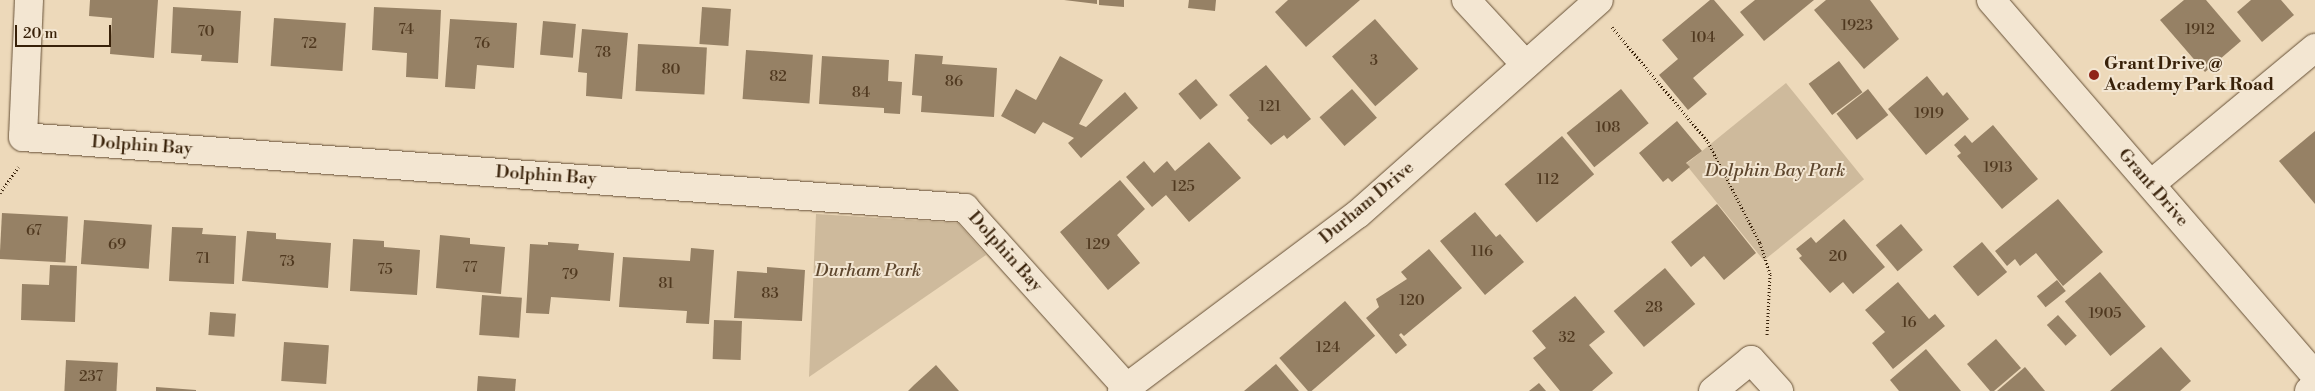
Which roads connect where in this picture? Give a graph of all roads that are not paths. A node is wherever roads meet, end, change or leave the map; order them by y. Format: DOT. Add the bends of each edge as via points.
graph roads {
  1 [pos="28,0"];
  2 [pos="1466,0"];
  3 [pos="1991,0"];
  4 [pos="1597,2"];
  5 [pos="2315,48"];
  6 [pos="1526,65"];
  7 [pos="2151,184"];
  8 [pos="2315,376"];
  9 [pos="1772,383"];
  10 [pos="2315,386"];
  11 [pos="1124,389"];
  12 [pos="1714,391"];
  13 [pos="2309,391"];
  1 -- 11 [label="street, Dolphin Bay" via="23,137 965,208"];
  2 -- 6 [label="street"];
  3 -- 7 [label="street, Grant Drive"];
  4 -- 6 [label="street, Durham Drive"];
  5 -- 7 [label="street"];
  6 -- 11 [label="street, Durham Drive" via="1358,214"];
  7 -- 8 [label="street, Grant Drive"];
  9 -- 12 [label="street" via="1751,360"];
  10 -- 13 [label="street"];
}
